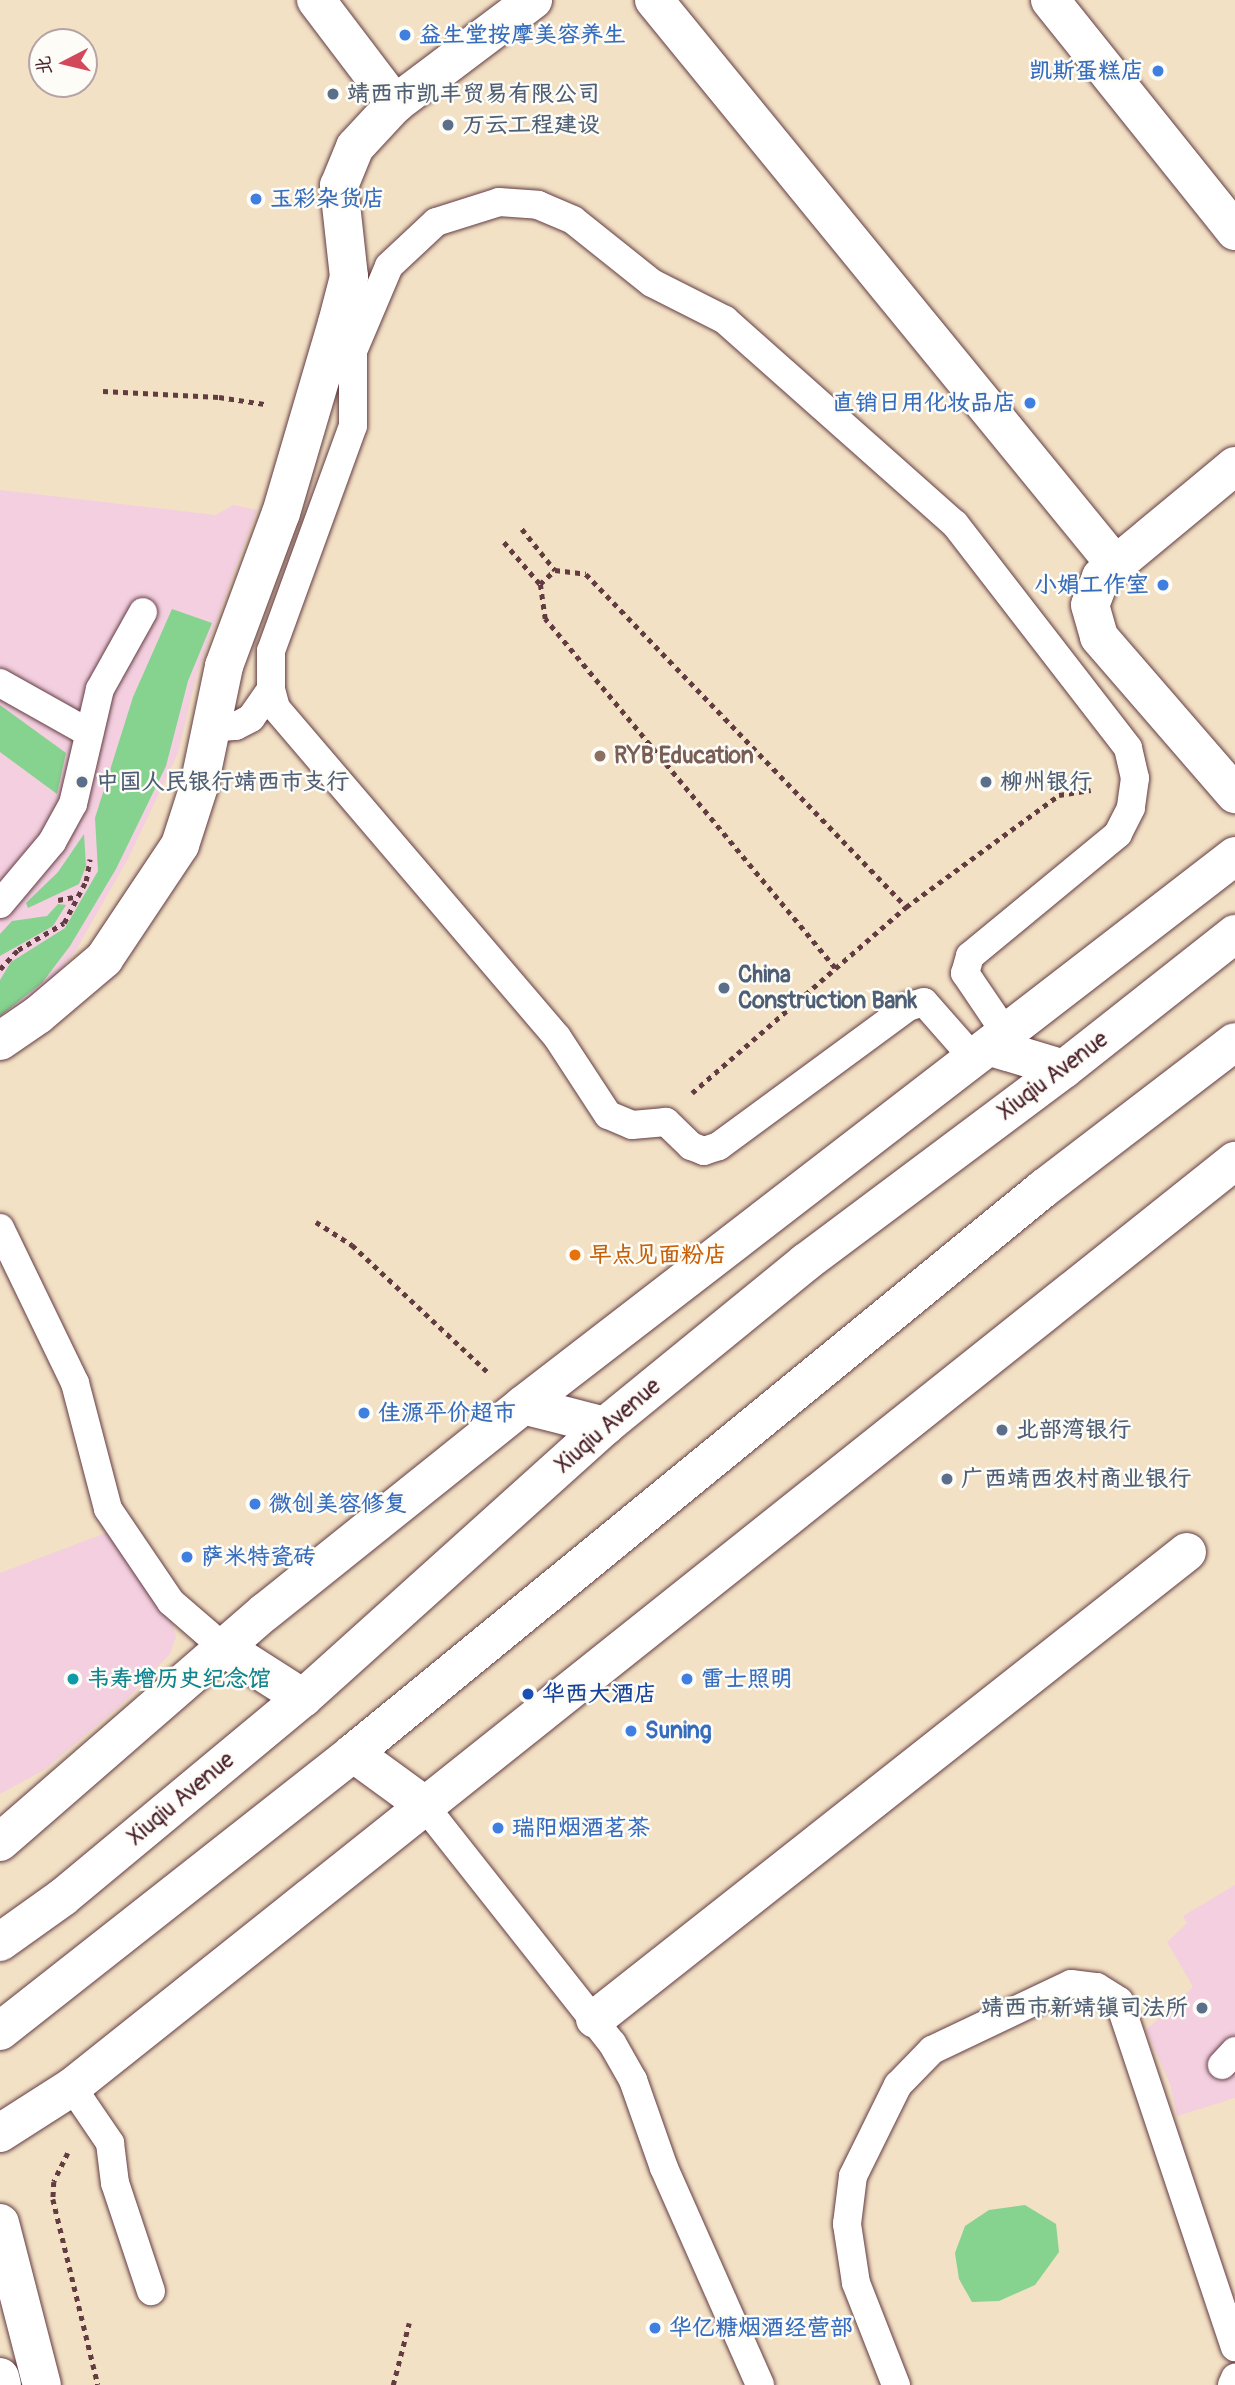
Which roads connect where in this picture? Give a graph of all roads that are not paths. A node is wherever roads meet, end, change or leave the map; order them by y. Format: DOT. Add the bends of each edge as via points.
graph roads {
  1 [pos="316,0"];
  2 [pos="533,0"];
  3 [pos="654,0"];
  4 [pos="1050,0"];
  5 [pos="395,104"];
  6 [pos="1235,231"];
  7 [pos="1235,466"];
  8 [pos="1115,564"];
  9 [pos="142,612"];
  10 [pos="0,683"];
  11 [pos="271,690"];
  12 [pos="211,728"];
  13 [pos="89,733"];
  14 [pos="1235,794"];
  15 [pos="1235,856"];
  16 [pos="11,881"];
  17 [pos="0,904"];
  18 [pos="1235,934"];
  19 [pos="0,1041"];
  20 [pos="1235,1042"];
  21 [pos="991,1047"];
  22 [pos="1065,1069"];
  23 [pos="1235,1161"];
  24 [pos="0,1228"];
  25 [pos="510,1393"];
  26 [pos="605,1426"];
  27 [pos="1187,1552"];
  28 [pos="223,1647"];
  29 [pos="303,1698"];
  30 [pos="353,1753"];
  31 [pos="423,1804"];
  32 [pos="0,1842"];
  33 [pos="0,1942"];
  34 [pos="596,2019"];
  35 [pos="0,2031"];
  36 [pos="72,2087"];
  37 [pos="0,2133"];
  38 [pos="0,2223"];
  39 [pos="151,2291"];
  40 [pos="1235,2347"];
  41 [pos="0,2377"];
  42 [pos="1235,2378"];
  43 [pos="2,2385"];
  44 [pos="42,2385"];
  45 [pos="760,2385"];
  46 [pos="896,2385"];
  47 [pos="1232,2385"];
  1 -- 5 [label="street"];
  2 -- 5 [label="street"];
  3 -- 8 [label="street"];
  4 -- 6 [label="street"];
  5 -- 12 [label="street" via="355,147 339,186 349,277 310,422 224,666"];
  7 -- 8 [label="street"];
  8 -- 14 [label="street" via="1093,588 1090,604 1100,637"];
  9 -- 13 [label="lane" via="100,689"];
  10 -- 13 [label="lane"];
  11 -- 12 [label="lane" via="251,718 236,726"];
  11 -- 21 [label="lane" via="276,708 557,1037 608,1115 632,1125 666,1122 691,1146 704,1150 719,1146 908,1007 924,1002"];
  11 -- 21 [label="lane" via="271,651 279,623 353,426 352,351 389,266 436,222 499,202 538,205 573,220 652,283 724,320 955,524 1128,748 1135,778 1131,808 1118,834 970,956 965,973"];
  12 -- 19 [label="street" via="200,786 180,845 136,913 104,959 38,1016"];
  13 -- 16 [label="lane" via="73,804 52,842"];
  15 -- 21 [label="street"];
  16 -- 17 [label="lane"];
  18 -- 22 [label="street, Xiuqiu Avenue"];
  20 -- 30 [label="street" via="1044,1188"];
  21 -- 22 [label="street"];
  21 -- 25 [label="street"];
  22 -- 26 [label="street, Xiuqiu Avenue" via="806,1262"];
  23 -- 31 [label="street"];
  24 -- 28 [label="lane" via="75,1383 97,1479 113,1519 171,1602"];
  25 -- 26 [label="street"];
  25 -- 28 [label="street"];
  26 -- 29 [label="street, Xiuqiu Avenue"];
  27 -- 34 [label="street"];
  28 -- 29 [label="street"];
  28 -- 32 [label="street"];
  29 -- 33 [label="street, Xiuqiu Avenue" via="63,1897"];
  30 -- 31 [label="street"];
  30 -- 35 [label="street"];
  31 -- 34 [label="lane"];
  31 -- 36 [label="street"];
  34 -- 45 [label="lane" via="633,2080 664,2168"];
  36 -- 37 [label="street"];
  36 -- 39 [label="lane" via="112,2150 115,2183"];
  38 -- 44 [label="street"];
  40 -- 46 [label="lane" via="1119,2001 1097,1987 1071,1984 932,2050 898,2085 871,2133 853,2176 848,2224 856,2283"];
  41 -- 43 [label="street"];
  42 -- 47 [label="lane"];
}
